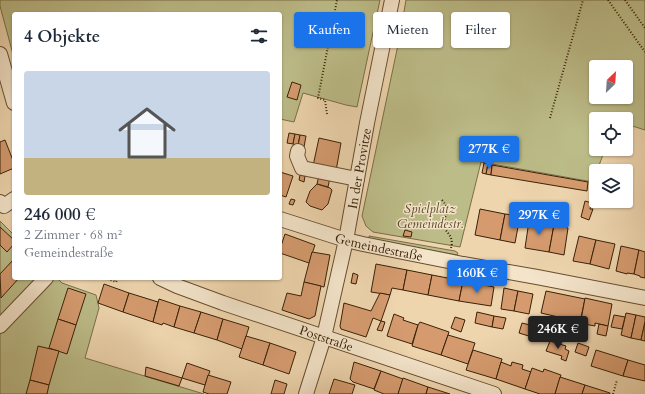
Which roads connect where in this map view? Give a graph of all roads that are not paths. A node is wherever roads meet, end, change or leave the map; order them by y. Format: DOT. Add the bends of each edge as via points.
graph roads {
  1 [pos="392,0"];
  2 [pos="0,54"];
  3 [pos="12,96"];
  4 [pos="298,151"];
  5 [pos="357,179"];
  6 [pos="282,220"];
  7 [pos="346,240"];
  8 [pos="44,280"];
  9 [pos="164,280"];
  10 [pos="645,298"];
  11 [pos="0,326"];
  12 [pos="324,337"];
  13 [pos="306,394"];
  14 [pos="494,394"];
  1 -- 5 [label="street, In der Provitze"];
  2 -- 3 [label="street"];
  4 -- 5 [label="street" via="297,156 302,168"];
  5 -- 7 [label="street, In der Provitze"];
  6 -- 7 [label="street, Gemeindestraße"];
  7 -- 10 [label="street, Gemeindestraße"];
  7 -- 12 [label="street, In der Provitze"];
  8 -- 11 [label="street"];
  9 -- 12 [label="street, Poststraße"];
  12 -- 13 [label="street, In der Provitze"];
  12 -- 14 [label="street, Poststraße"];
}
